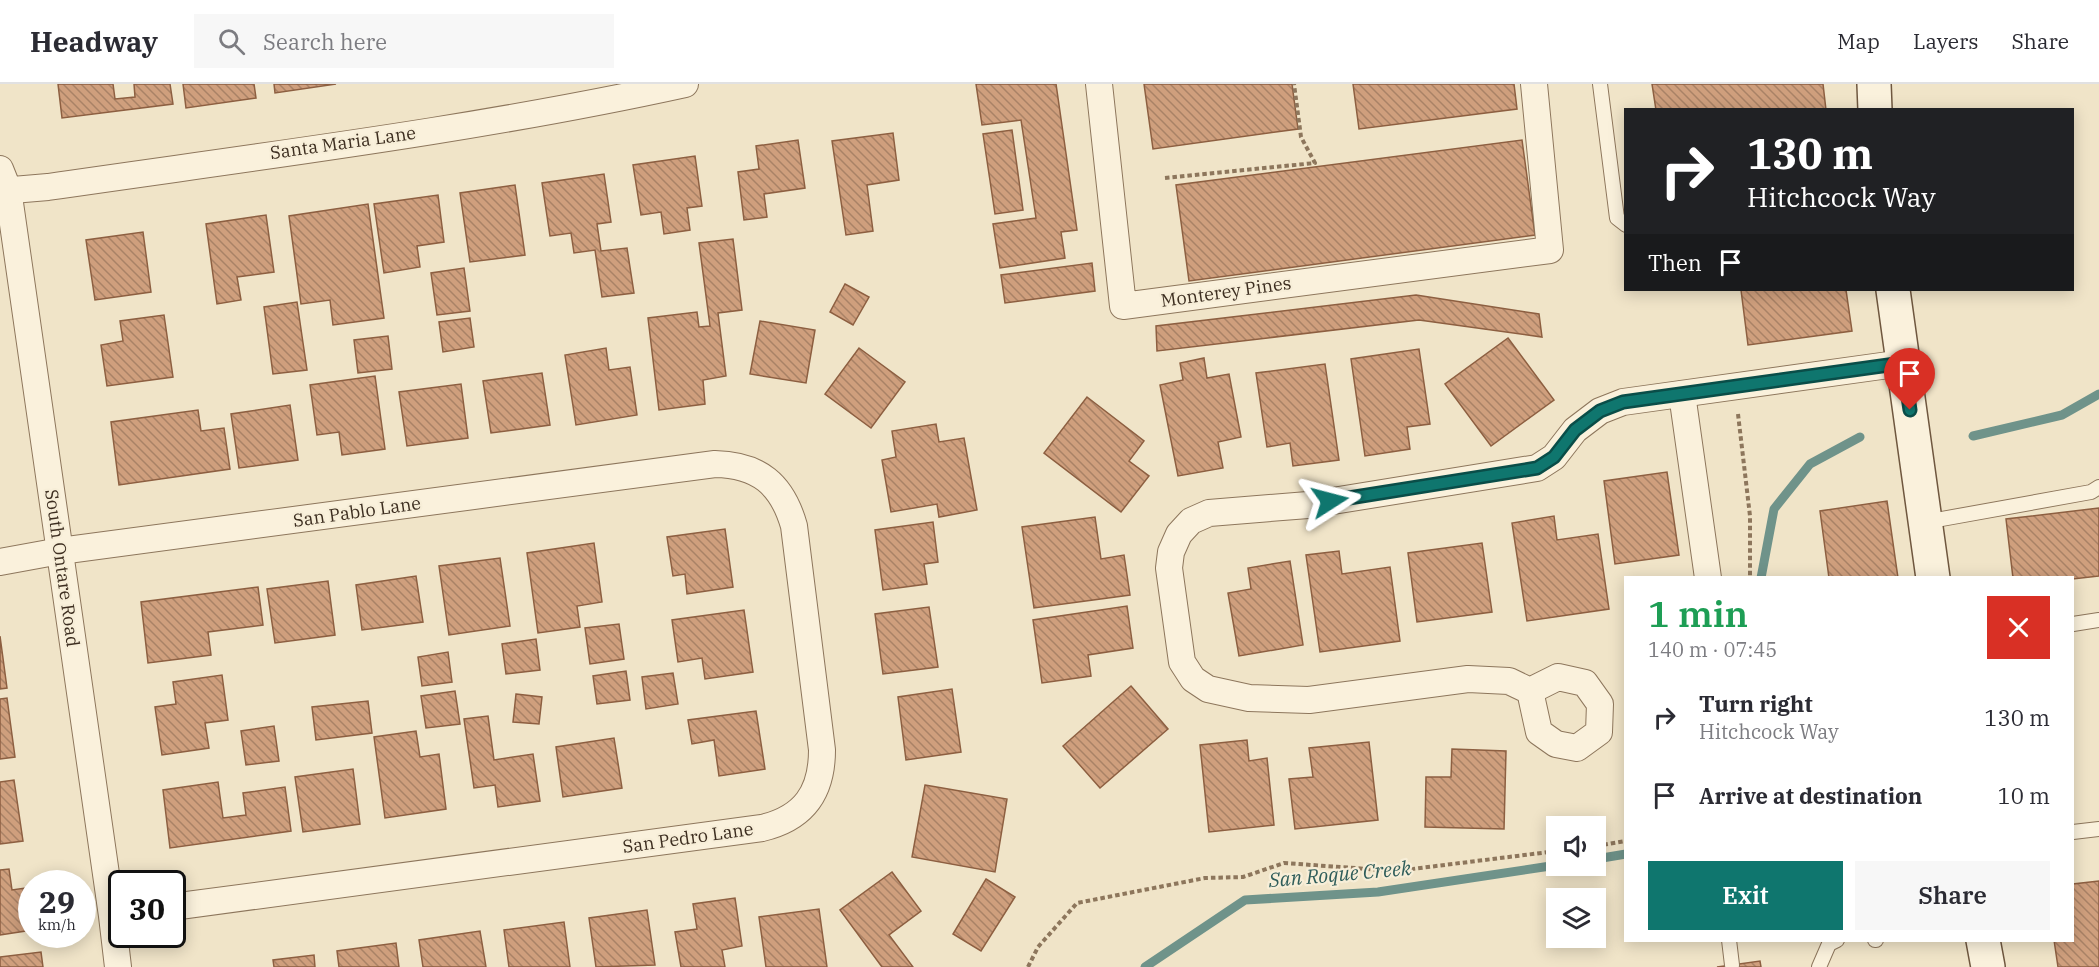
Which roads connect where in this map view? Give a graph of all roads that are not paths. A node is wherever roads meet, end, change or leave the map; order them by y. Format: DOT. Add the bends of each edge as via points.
graph roads {
  1 [pos="685,84"];
  2 [pos="1099,84"];
  3 [pos="1534,84"];
  4 [pos="1600,84"];
  5 [pos="1874,84"];
  6 [pos="1875,108"];
  7 [pos="3,183"];
  8 [pos="1624,223"];
  9 [pos="1893,291"];
  10 [pos="1903,363"];
  11 [pos="1682,394"];
  12 [pos="715,464"];
  13 [pos="2099,487"];
  14 [pos="1925,522"];
  15 [pos="60,551"];
  16 [pos="0,562"];
  17 [pos="1708,576"];
  18 [pos="1933,576"];
  19 [pos="2099,620"];
  20 [pos="2074,624"];
  21 [pos="1530,691"];
  22 [pos="2099,829"];
  23 [pos="2074,832"];
  24 [pos="110,870"];
  25 [pos="186,905"];
  26 [pos="1729,942"];
  27 [pos="1833,942"];
  28 [pos="1983,942"];
  29 [pos="118,948"];
  30 [pos="1732,965"];
  31 [pos="118,967"];
  32 [pos="1819,967"];
  33 [pos="1988,967"];
  1 -- 7 [label="street, Santa Maria Lane" via="468,125 48,187"];
  2 -- 3 [label="street, Monterey Pines" via="1123,306 1550,250"];
  4 -- 8 [label="lane" via="1617,218"];
  5 -- 6 [label="street"];
  7 -- 15 [label="street, South Ontare Road"];
  9 -- 10 [label="street"];
  10 -- 11 [label="street"];
  10 -- 14 [label="street"];
  11 -- 17 [label="street"];
  11 -- 21 [label="street" via="1623,402 1600,411 1575,430 1554,457 1537,468 1308,505 1209,513 1191,521 1179,534 1171,552 1169,568 1182,662 1193,679 1208,689 1249,698 1309,700 1468,679 1509,681"];
  12 -- 15 [label="street, San Pablo Lane"];
  12 -- 25 [label="street, San Pedro Lane" via="750,469 766,478 780,492 794,526 822,750 818,786 795,814 780,824 762,828"];
  13 -- 14 [label="lane" via="2091,492"];
  14 -- 18 [label="street"];
  15 -- 16 [label="street, San Pablo Lane"];
  15 -- 24 [label="street, South Ontare Road"];
  19 -- 20 [label="lane"];
  22 -- 23 [label="lane"];
  26 -- 30 [label="lane"];
  27 -- 32 [label="lane"];
  28 -- 33 [label="street"];
  29 -- 31 [label="street, South Ontare Road"];
}
